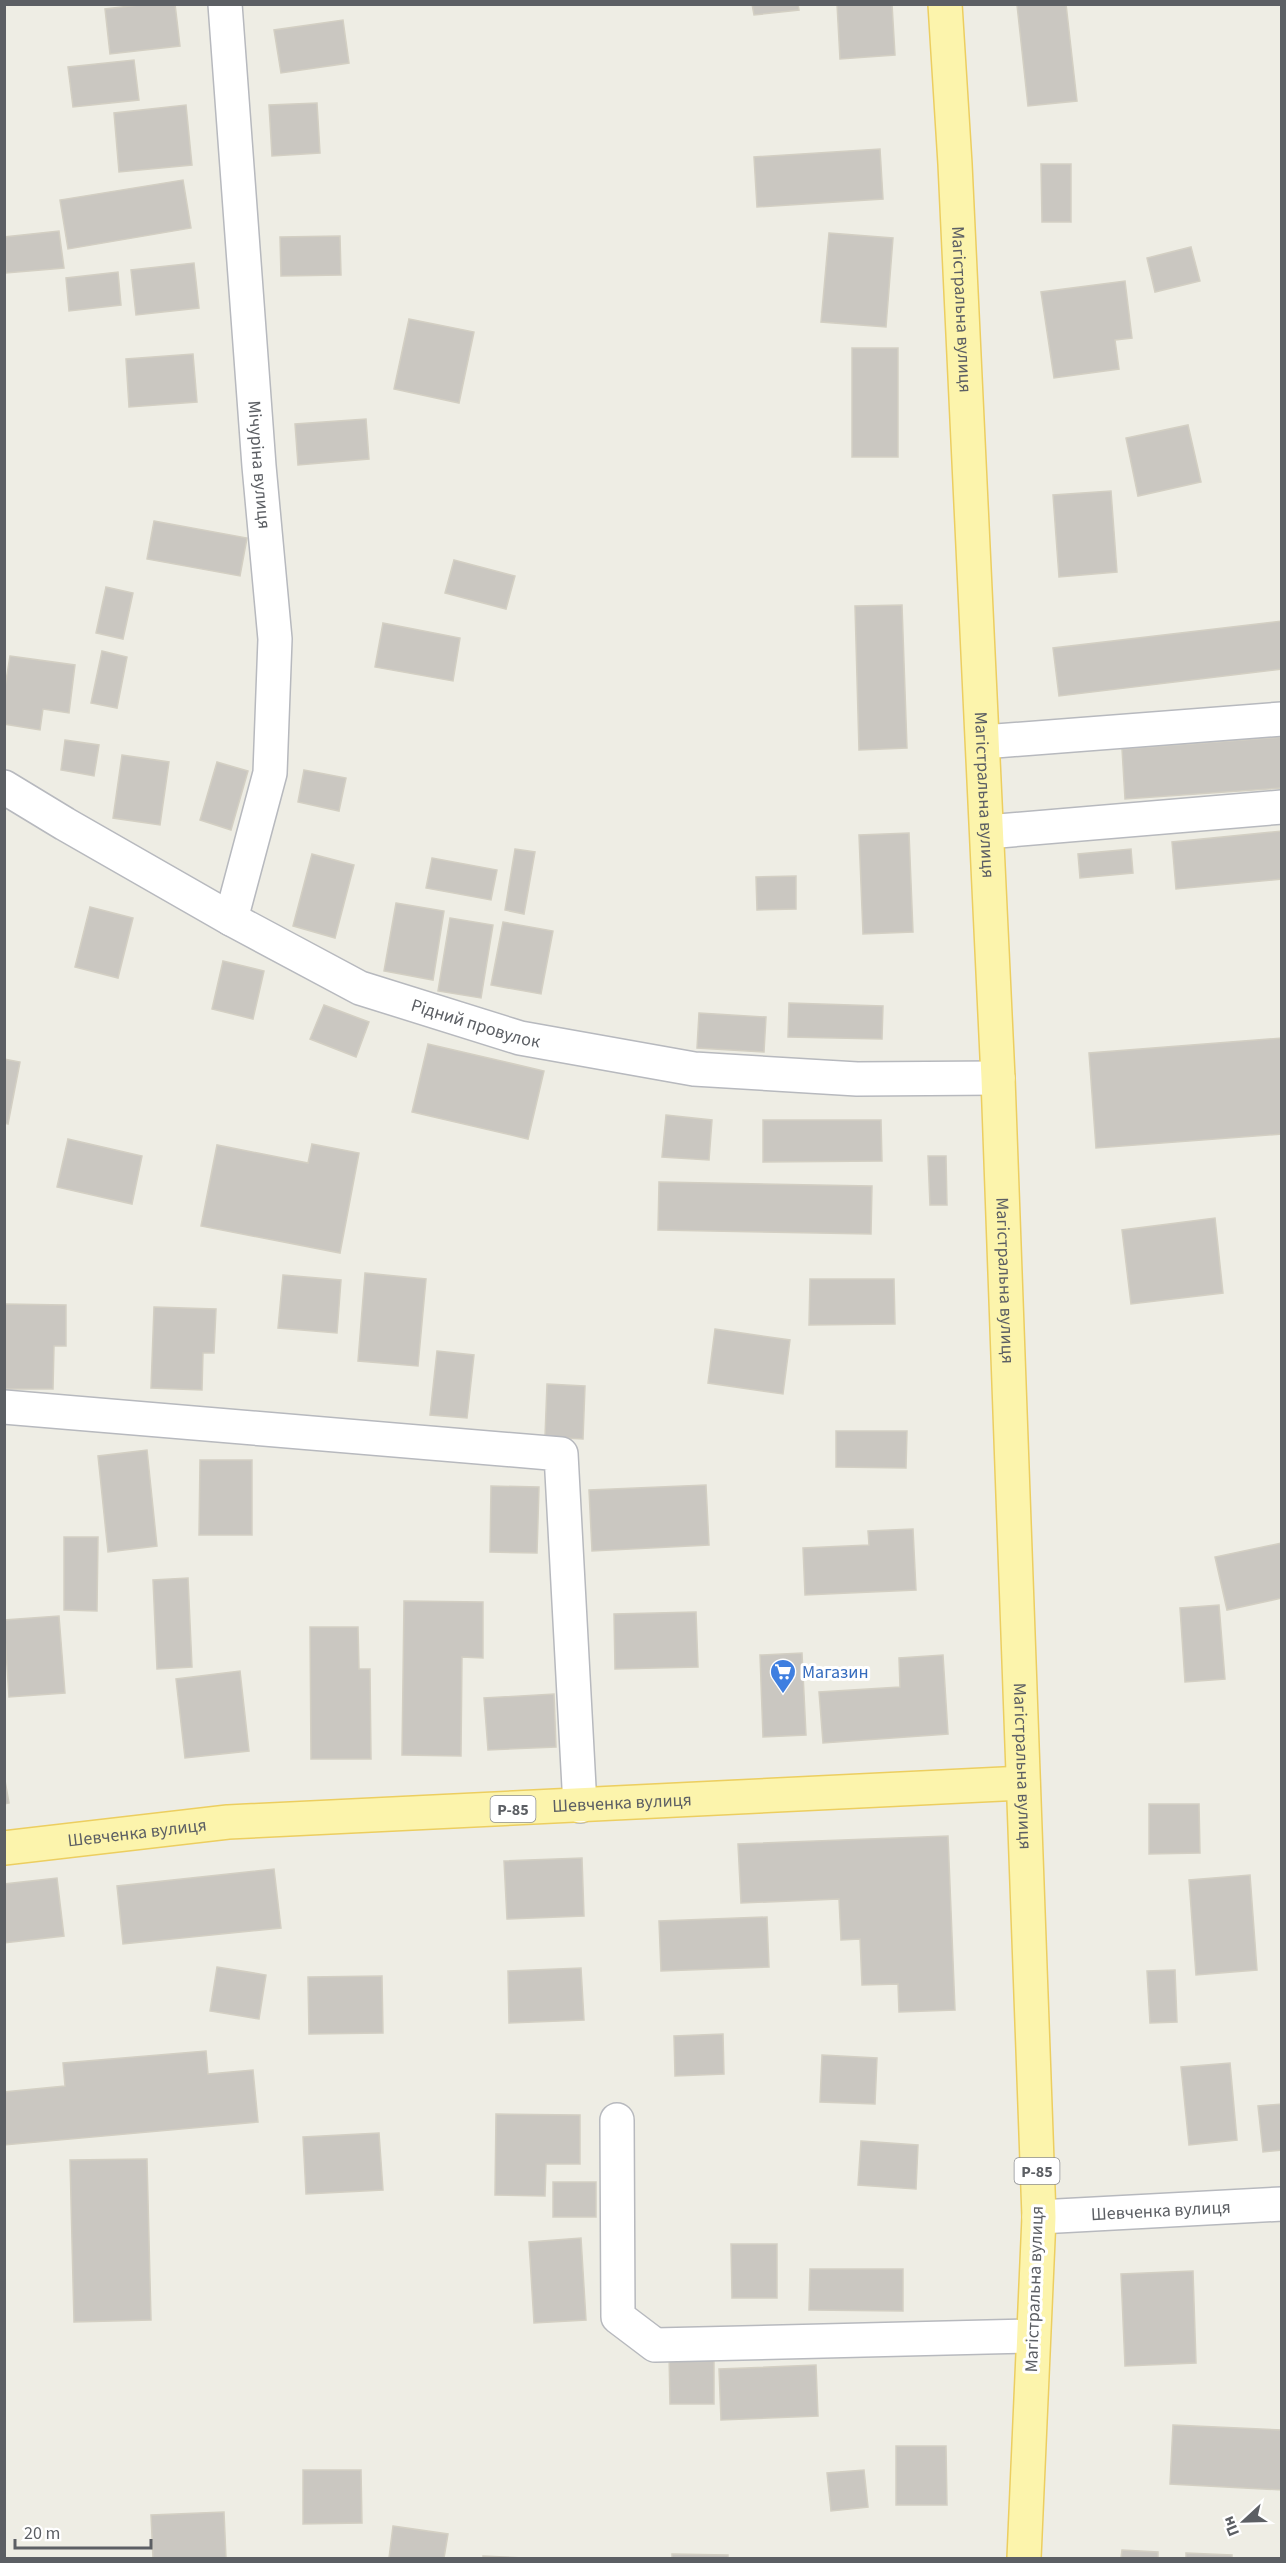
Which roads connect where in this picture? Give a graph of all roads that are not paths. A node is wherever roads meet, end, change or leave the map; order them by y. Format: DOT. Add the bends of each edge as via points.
graph roads {
  1 [pos="225,4"];
  2 [pos="945,4"];
  3 [pos="1281,719"];
  4 [pos="983,742"];
  5 [pos="4,787"];
  6 [pos="1281,807"];
  7 [pos="987,832"];
  8 [pos="231,919"];
  9 [pos="998,1078"];
  10 [pos="4,1407"];
  11 [pos="1023,1783"];
  12 [pos="580,1806"];
  13 [pos="4,1848"];
  14 [pos="617,2120"];
  15 [pos="1281,2204"];
  16 [pos="1039,2217"];
  17 [pos="1033,2336"];
  18 [pos="1024,2559"];
  1 -- 8 [label="street, Мічуріна вулиця" via="275,639 270,773"];
  2 -- 4 [label="main road, Магістральна вулиця"];
  3 -- 4 [label="street"];
  4 -- 7 [label="main road, Магістральна вулиця"];
  5 -- 8 [label="street, Рідний провулок"];
  6 -- 7 [label="street"];
  7 -- 9 [label="main road, Магістральна вулиця"];
  8 -- 9 [label="street, Рідний провулок" via="360,988 520,1038 694,1069 857,1079"];
  9 -- 11 [label="main road, Магістральна вулиця"];
  10 -- 12 [label="street" via="561,1454"];
  11 -- 12 [label="main road, Шевченка вулиця / Р-85"];
  11 -- 16 [label="main road, Магістральна вулиця / Р-85"];
  12 -- 13 [label="main road, Шевченка вулиця / Р-85" via="228,1822"];
  14 -- 17 [label="street" via="618,2317 655,2345"];
  15 -- 16 [label="street, Шевченка вулиця"];
  16 -- 17 [label="main road, Магістральна вулиця / Р-85"];
  17 -- 18 [label="main road, Магістральна вулиця / Р-85"];
}
